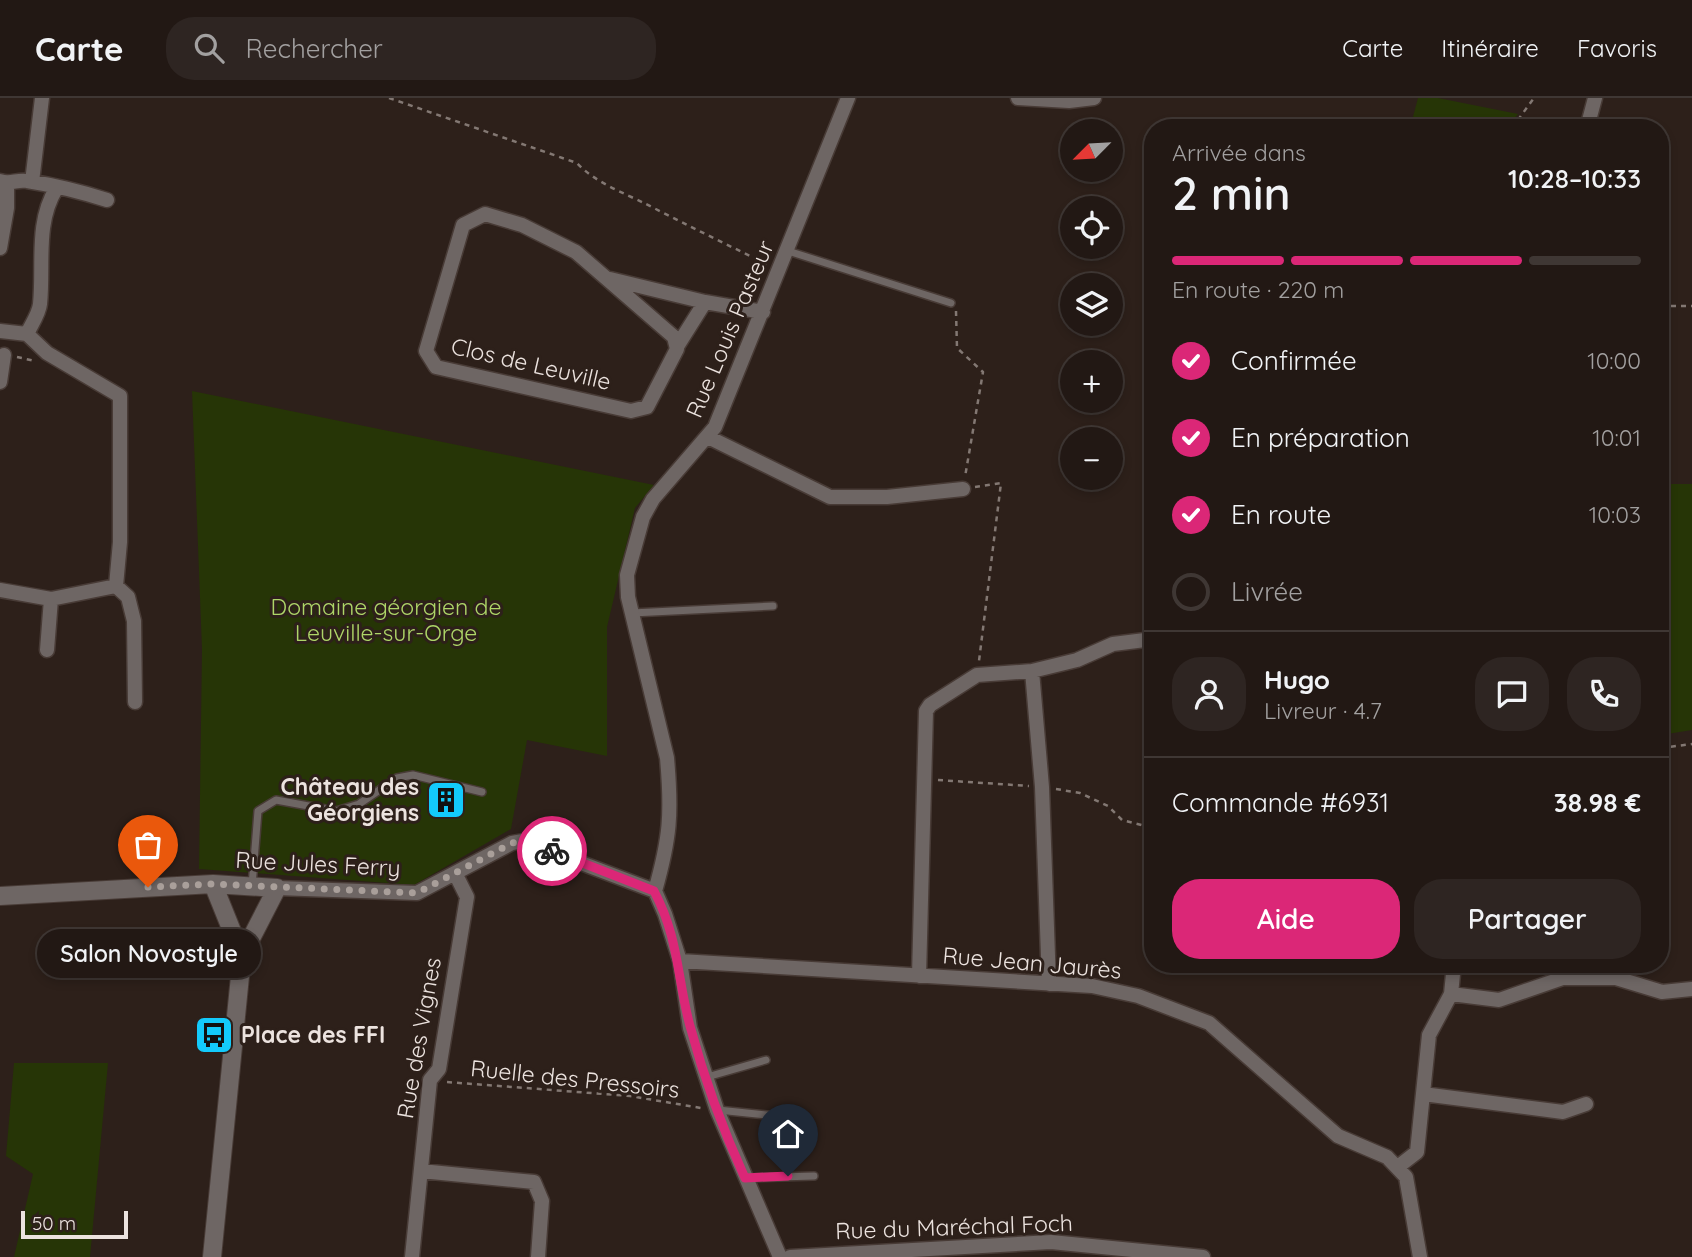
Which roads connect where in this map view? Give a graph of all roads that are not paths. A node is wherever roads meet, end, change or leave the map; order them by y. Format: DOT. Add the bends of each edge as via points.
graph roads {
  1 [pos="42,98"];
  2 [pos="848,98"];
  3 [pos="1018,98"];
  4 [pos="1094,98"];
  5 [pos="1595,98"];
  6 [pos="1589,119"];
  7 [pos="3,182"];
  8 [pos="32,182"];
  9 [pos="56,189"];
  10 [pos="107,200"];
  11 [pos="0,248"];
  12 [pos="788,251"];
  13 [pos="606,277"];
  14 [pos="705,302"];
  15 [pos="951,303"];
  16 [pos="763,312"];
  17 [pos="0,331"];
  18 [pos="27,334"];
  19 [pos="678,345"];
  20 [pos="4,355"];
  21 [pos="0,382"];
  22 [pos="708,437"];
  23 [pos="963,489"];
  24 [pos="116,586"];
  25 [pos="0,590"];
  26 [pos="51,599"];
  27 [pos="773,606"];
  28 [pos="632,613"];
  29 [pos="1144,640"];
  30 [pos="47,650"];
  31 [pos="1032,671"];
  32 [pos="135,702"];
  33 [pos="482,792"];
  34 [pos="455,873"];
  35 [pos="213,884"];
  36 [pos="252,886"];
  37 [pos="277,888"];
  38 [pos="654,891"];
  39 [pos="0,896"];
  40 [pos="242,956"];
  41 [pos="680,961"];
  42 [pos="1453,973"];
  43 [pos="919,976"];
  44 [pos="1049,984"];
  45 [pos="1692,989"];
  46 [pos="1451,994"];
  47 [pos="766,1060"];
  48 [pos="707,1077"];
  49 [pos="1423,1094"];
  50 [pos="1587,1104"];
  51 [pos="717,1110"];
  52 [pos="807,1119"];
  53 [pos="1399,1166"];
  54 [pos="421,1171"];
  55 [pos="814,1176"];
  56 [pos="745,1178"];
  57 [pos="212,1257"];
  58 [pos="412,1257"];
  59 [pos="538,1257"];
  60 [pos="780,1257"];
  61 [pos="790,1257"];
  62 [pos="1203,1257"];
  63 [pos="1420,1257"];
  1 -- 8 [label="street"];
  2 -- 12 [label="street, Rue Louis Pasteur"];
  3 -- 4 [label="street"];
  5 -- 6 [label="street"];
  7 -- 8 [label="street"];
  7 -- 11 [label="street" via="7,208"];
  8 -- 9 [label="street"];
  9 -- 10 [label="street"];
  9 -- 18 [label="street" via="42,235 40,307"];
  12 -- 15 [label="lane"];
  12 -- 16 [label="street, Rue Louis Pasteur"];
  13 -- 14 [label="street, Clos de Leuville"];
  13 -- 19 [label="street, Clos de Leuville"];
  13 -- 19 [label="street, Clos de Leuville" via="576,252 522,225 485,214 473,218 463,225 426,351 436,367 631,411 647,407"];
  14 -- 16 [label="street, Clos de Leuville"];
  14 -- 19 [label="street, Clos de Leuville"];
  16 -- 22 [label="street, Rue Louis Pasteur"];
  17 -- 18 [label="street"];
  18 -- 24 [label="street" via="47,353 120,396"];
  20 -- 21 [label="street"];
  22 -- 23 [label="street" via="830,497"];
  22 -- 28 [label="street, Rue Louis Pasteur" via="653,499 643,517 627,575"];
  24 -- 26 [label="street"];
  24 -- 32 [label="street" via="128,597 134,621"];
  25 -- 26 [label="street"];
  26 -- 30 [label="street"];
  27 -- 28 [label="lane"];
  28 -- 38 [label="street, Rue Louis Pasteur" via="669,779 671,824"];
  29 -- 31 [label="street" via="1113,644 1077,660"];
  31 -- 43 [label="street" via="977,675 933,701 926,711"];
  31 -- 44 [label="street" via="1042,787"];
  33 -- 36 [label="lane" via="413,775 397,778 359,804 336,811 276,800 258,811"];
  34 -- 37 [label="street, Rue Jules Ferry" via="417,893"];
  34 -- 38 [label="street, Rue Jules Ferry" via="523,841"];
  34 -- 54 [label="street, Rue des Vignes" via="467,897 439,1069 430,1080"];
  35 -- 36 [label="street, Rue Jules Ferry"];
  35 -- 39 [label="street, Rue Jules Ferry"];
  35 -- 40 [label="street"];
  36 -- 37 [label="street, Rue Jules Ferry"];
  37 -- 40 [label="street"];
  38 -- 41 [label="street"];
  40 -- 57 [label="street"];
  41 -- 43 [label="street, Rue Jean Jaurès"];
  41 -- 48 [label="street" via="690,1028"];
  42 -- 46 [label="street"];
  43 -- 44 [label="street, Rue Jean Jaurès"];
  44 -- 53 [label="street, Rue Jean Jaurès" via="1092,986 1138,996 1209,1023 1338,1136"];
  45 -- 46 [label="street" via="1662,992 1616,978 1563,978 1499,1000"];
  46 -- 49 [label="street" via="1429,1035"];
  47 -- 48 [label="lane"];
  48 -- 51 [label="street"];
  49 -- 50 [label="street" via="1563,1112"];
  49 -- 53 [label="street" via="1417,1152"];
  51 -- 52 [label="lane"];
  51 -- 56 [label="street"];
  53 -- 63 [label="street" via="1406,1177"];
  54 -- 58 [label="street, Rue des Vignes"];
  54 -- 59 [label="street" via="534,1182 542,1201"];
  55 -- 56 [label="lane"];
  56 -- 60 [label="street"];
  61 -- 62 [label="street, Rue du Maréchal Foch" via="1051,1242"];
}
